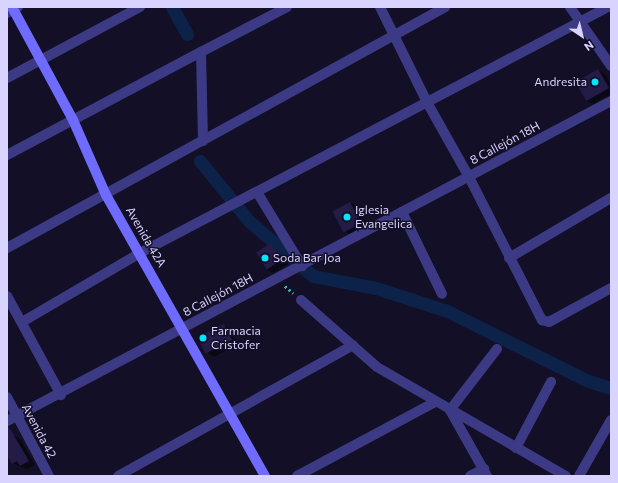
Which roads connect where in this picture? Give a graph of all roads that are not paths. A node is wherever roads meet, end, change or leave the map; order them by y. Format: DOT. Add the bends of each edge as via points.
graph roads {
  1 [pos="140,7"];
  2 [pos="287,7"];
  3 [pos="380,7"];
  4 [pos="445,7"];
  5 [pos="570,7"];
  6 [pos="608,7"];
  7 [pos="13,9"];
  8 [pos="579,22"];
  9 [pos="395,35"];
  10 [pos="201,52"];
  11 [pos="42,58"];
  12 [pos="611,66"];
  13 [pos="7,78"];
  14 [pos="611,101"];
  15 [pos="428,104"];
  16 [pos="73,120"];
  17 [pos="203,141"];
  18 [pos="7,155"];
  19 [pos="469,177"];
  20 [pos="257,192"];
  21 [pos="106,195"];
  22 [pos="611,198"];
  23 [pos="402,212"];
  24 [pos="7,248"];
  25 [pos="140,253"];
  26 [pos="509,258"];
  27 [pos="302,266"];
  28 [pos="611,288"];
  29 [pos="442,294"];
  30 [pos="7,296"];
  31 [pos="301,300"];
  32 [pos="22,322"];
  33 [pos="183,328"];
  34 [pos="353,345"];
  35 [pos="496,349"];
  36 [pos="551,382"];
  37 [pos="61,395"];
  38 [pos="7,397"];
  39 [pos="435,402"];
  40 [pos="450,410"];
  41 [pos="229,413"];
  42 [pos="17,417"];
  43 [pos="611,420"];
  44 [pos="7,422"];
  45 [pos="516,448"];
  46 [pos="485,473"];
  47 [pos="49,476"];
  48 [pos="118,476"];
  49 [pos="265,476"];
  50 [pos="297,476"];
  51 [pos="470,476"];
  52 [pos="566,476"];
  53 [pos="579,476"];
  1 -- 11 [label="street"];
  2 -- 10 [label="street"];
  3 -- 9 [label="street"];
  4 -- 9 [label="street"];
  5 -- 8 [label="street"];
  6 -- 8 [label="street"];
  7 -- 11 [label="street, Avenida 42A"];
  8 -- 12 [label="street"];
  8 -- 15 [label="street"];
  9 -- 15 [label="street"];
  9 -- 17 [label="street"];
  10 -- 16 [label="street"];
  10 -- 17 [label="street"];
  11 -- 13 [label="street"];
  11 -- 16 [label="street, Avenida 42A"];
  14 -- 19 [label="street, 8 Callejón 18H"];
  15 -- 19 [label="street"];
  15 -- 20 [label="street"];
  16 -- 18 [label="street"];
  16 -- 21 [label="street, Avenida 42A"];
  17 -- 21 [label="street"];
  19 -- 23 [label="street, 8 Callejón 18H"];
  19 -- 26 [label="street"];
  20 -- 25 [label="street"];
  20 -- 27 [label="street"];
  21 -- 24 [label="street"];
  21 -- 25 [label="street, Avenida 42A"];
  22 -- 26 [label="street"];
  23 -- 27 [label="street, 8 Callejón 18H"];
  23 -- 29 [label="street"];
  25 -- 32 [label="street"];
  25 -- 33 [label="street, Avenida 42A"];
  26 -- 28 [label="street" via="545,322"];
  27 -- 33 [label="street, 8 Callejón 18H"];
  30 -- 32 [label="street"];
  31 -- 34 [label="street"];
  32 -- 37 [label="street"];
  33 -- 37 [label="street, 8 Callejón 18H"];
  33 -- 41 [label="street, Avenida 42A"];
  34 -- 39 [label="street" via="377,367"];
  34 -- 41 [label="street"];
  35 -- 40 [label="street"];
  36 -- 45 [label="street"];
  37 -- 42 [label="street, 8 Callejón 18H"];
  38 -- 42 [label="street, Avenida 42"];
  39 -- 40 [label="street"];
  39 -- 50 [label="street"];
  40 -- 45 [label="street"];
  40 -- 46 [label="street"];
  41 -- 48 [label="street"];
  41 -- 49 [label="street, Avenida 42A"];
  42 -- 44 [label="street, 8 Callejón 18H"];
  42 -- 47 [label="street, Avenida 42"];
  43 -- 53 [label="street"];
  45 -- 52 [label="street"];
  46 -- 51 [label="street"];
}
